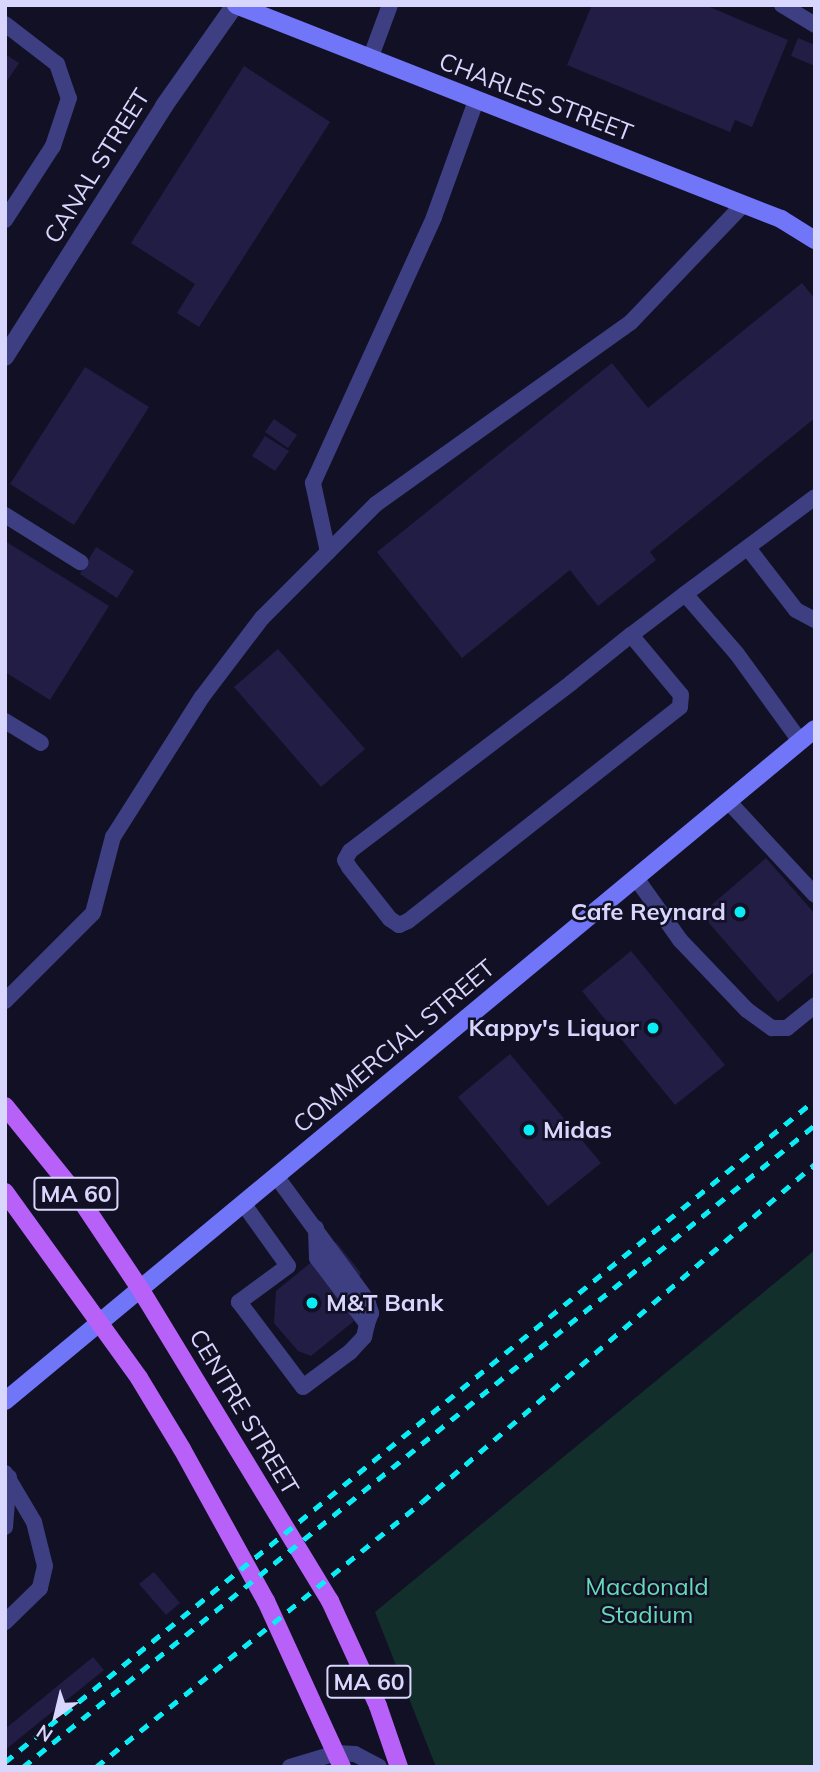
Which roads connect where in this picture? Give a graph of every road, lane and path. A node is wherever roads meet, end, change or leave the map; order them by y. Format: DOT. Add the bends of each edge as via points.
graph roads {
  1 [pos="235,5"];
  2 [pos="390,5"];
  3 [pos="782,5"];
  4 [pos="5,24"];
  5 [pos="815,25"];
  6 [pos="370,60"];
  7 [pos="477,101"];
  8 [pos="743,205"];
  9 [pos="5,220"];
  10 [pos="815,240"];
  11 [pos="5,357"];
  12 [pos="815,497"];
  13 [pos="5,514"];
  14 [pos="748,548"];
  15 [pos="328,552"];
  16 [pos="80,562"];
  17 [pos="685,594"];
  18 [pos="815,620"];
  19 [pos="631,635"];
  20 [pos="5,721"];
  21 [pos="815,729"];
  22 [pos="800,741"];
  23 [pos="41,743"];
  24 [pos="729,801"];
  25 [pos="636,878"];
  26 [pos="815,895"];
  27 [pos="5,1001"];
  28 [pos="815,1005"];
  29 [pos="5,1106"];
  30 [pos="276,1176"];
  31 [pos="5,1192"];
  32 [pos="243,1203"];
  33 [pos="139,1287"];
  34 [pos="99,1321"];
  35 [pos="5,1401"];
  36 [pos="6,1477"];
  37 [pos="5,1527"];
  38 [pos="5,1622"];
  39 [pos="339,1760"];
  40 [pos="290,1767"];
  41 [pos="320,1767"];
  42 [pos="379,1767"];
  43 [pos="399,1767"];
  1 -- 6 [label="main road, CHARLES STREET"];
  1 -- 11 [label="street, CANAL STREET" via="164,106"];
  2 -- 6 [label="lane"];
  3 -- 5 [label="lane"];
  4 -- 9 [label="lane" via="57,64 69,98 53,146"];
  6 -- 7 [label="main road, CHARLES STREET"];
  7 -- 8 [label="main road, CHARLES STREET"];
  7 -- 15 [label="lane" via="434,217 313,483"];
  8 -- 10 [label="main road, CHARLES STREET" via="781,219"];
  8 -- 15 [label="lane" via="631,322 376,504"];
  12 -- 14 [label="lane"];
  13 -- 16 [label="lane"];
  14 -- 17 [label="lane"];
  14 -- 18 [label="lane" via="796,610"];
  15 -- 27 [label="lane" via="262,618 202,697 113,837 93,913"];
  17 -- 19 [label="lane"];
  17 -- 22 [label="lane" via="737,654"];
  19 -- 19 [label="lane" via="350,852 345,860 349,867 390,919 399,925 408,921 680,707 681,695"];
  20 -- 23 [label="lane"];
  21 -- 22 [label="main road, COMMERCIAL STREET"];
  22 -- 24 [label="main road, COMMERCIAL STREET"];
  24 -- 25 [label="main road, COMMERCIAL STREET"];
  24 -- 26 [label="lane"];
  25 -- 28 [label="lane" via="680,940 763,1022 772,1028 788,1028"];
  25 -- 30 [label="main road, COMMERCIAL STREET"];
  29 -- 33 [label="main road, CENTRE STREET / MA 60" via="78,1196"];
  30 -- 32 [label="main road, COMMERCIAL STREET"];
  30 -- 32 [label="lane" via="316,1228 317,1258 367,1324 364,1337 350,1352 303,1388 239,1302 288,1266"];
  31 -- 34 [label="main road, MA 60"];
  32 -- 33 [label="main road, COMMERCIAL STREET"];
  33 -- 34 [label="main road, COMMERCIAL STREET"];
  33 -- 43 [label="main road, CENTRE STREET / MA 60" via="330,1601 378,1706"];
  34 -- 35 [label="main road, COMMERCIAL STREET"];
  34 -- 39 [label="main road, MA 60" via="139,1378 246,1561"];
  36 -- 37 [label="lane"];
  36 -- 38 [label="lane" via="34,1522 45,1566 40,1588"];
  39 -- 40 [label="lane"];
  39 -- 41 [label="lane"];
  39 -- 42 [label="lane" via="355,1754"];
}
